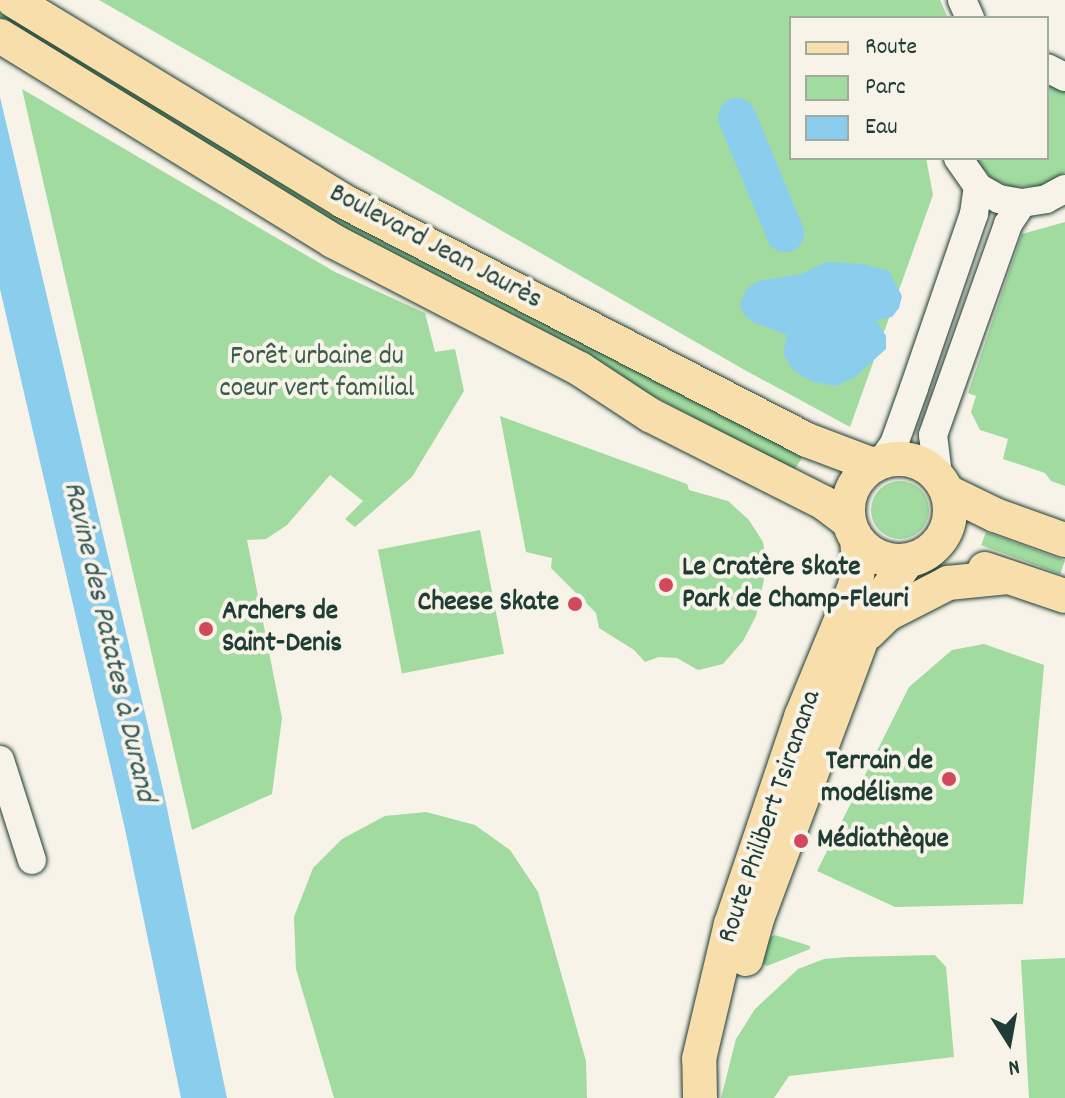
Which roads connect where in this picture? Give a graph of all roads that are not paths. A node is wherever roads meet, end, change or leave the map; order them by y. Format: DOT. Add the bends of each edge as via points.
graph roads {
  1 [pos="13,0"];
  2 [pos="0,36"];
  3 [pos="959,160"];
  4 [pos="978,187"];
  5 [pos="1065,189"];
  6 [pos="1022,203"];
  7 [pos="878,463"];
  8 [pos="943,484"];
  9 [pos="853,531"];
  10 [pos="1065,540"];
  11 [pos="917,557"];
  12 [pos="1008,577"];
  13 [pos="1065,596"];
  14 [pos="862,638"];
  15 [pos="0,760"];
  16 [pos="32,860"];
  17 [pos="700,1098"];
  1 -- 7 [label="main road, Boulevard Jean Jaurès" via="343,201 807,440"];
  2 -- 9 [label="main road, Boulevard Jean Jaurès" via="333,241 580,369 650,415 824,503"];
  3 -- 4 [label="street"];
  4 -- 6 [label="street" via="999,199"];
  4 -- 7 [label="street" via="974,214 894,444"];
  5 -- 6 [label="street"];
  6 -- 8 [label="street" via="1008,224 933,435"];
  7 -- 8 [label="main road, Boulevard Jean Jaurès" via="909,459"];
  7 -- 9 [label="main road" via="851,490"];
  8 -- 10 [label="main road, Boulevard Jean Jaurès" via="995,515"];
  8 -- 11 [label="main road" via="949,526 940,542"];
  9 -- 11 [label="main road, Boulevard Jean Jaurès" via="879,557"];
  9 -- 17 [label="main road, Route Philibert Tsiranana" via="859,566 855,586 801,717 731,924 699,1059"];
  11 -- 12 [label="main road, Boulevard Jean Jaurès"];
  11 -- 14 [label="main road, Route Philibert Tsiranana" via="879,601"];
  12 -- 13 [label="main road, Boulevard Jean Jaurès"];
  12 -- 14 [label="main road" via="948,583 888,614"];
  14 -- 17 [label="main road, Route Philibert Tsiranana" via="757,919"];
  15 -- 16 [label="street"];
}
